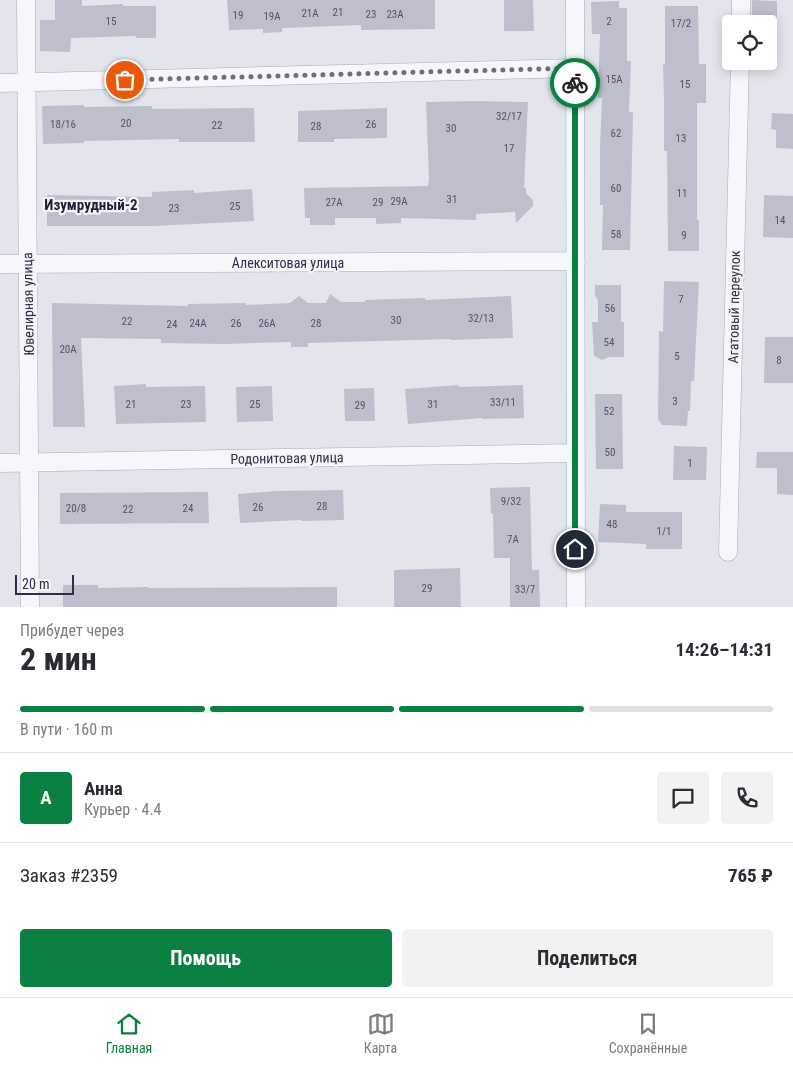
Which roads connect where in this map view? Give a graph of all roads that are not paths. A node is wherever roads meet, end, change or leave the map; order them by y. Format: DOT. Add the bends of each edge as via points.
graph roads {
  1 [pos="26,0"];
  2 [pos="575,0"];
  3 [pos="742,0"];
  4 [pos="741,15"];
  5 [pos="575,68"];
  6 [pos="740,70"];
  7 [pos="0,83"];
  8 [pos="27,83"];
  9 [pos="576,261"];
  10 [pos="0,264"];
  11 [pos="27,264"];
  12 [pos="575,453"];
  13 [pos="0,463"];
  14 [pos="29,463"];
  15 [pos="728,552"];
  16 [pos="30,607"];
  17 [pos="576,607"];
  1 -- 8 [label="street, Ювелирная улица"];
  2 -- 5 [label="street"];
  3 -- 4 [label="street"];
  5 -- 8 [label="street"];
  5 -- 9 [label="street"];
  6 -- 15 [label="street, Агатовый переулок"];
  7 -- 8 [label="street"];
  8 -- 11 [label="street, Ювелирная улица"];
  9 -- 11 [label="street, Алекситовая улица"];
  9 -- 12 [label="street"];
  10 -- 11 [label="street, Алекситовая улица"];
  11 -- 14 [label="street, Ювелирная улица"];
  12 -- 14 [label="street, Родонитовая улица"];
  12 -- 17 [label="street"];
  13 -- 14 [label="street, Родонитовая улица"];
  14 -- 16 [label="street, Ювелирная улица"];
}
